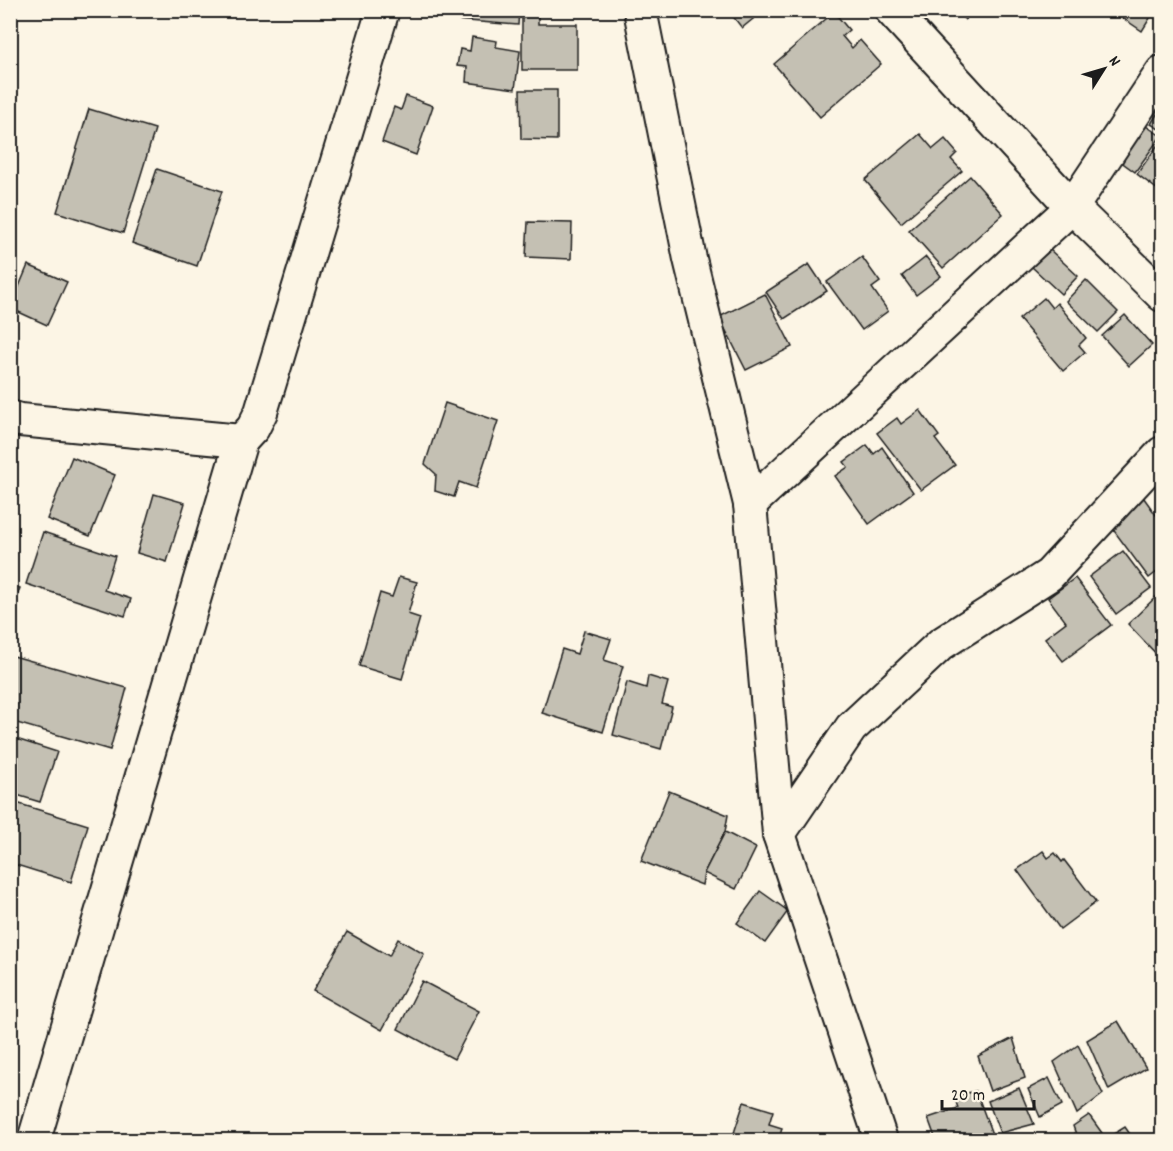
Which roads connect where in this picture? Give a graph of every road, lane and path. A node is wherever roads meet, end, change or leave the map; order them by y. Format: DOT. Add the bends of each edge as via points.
graph roads {
  1 [pos="383,10"];
  2 [pos="640,10"];
  3 [pos="891,10"];
  4 [pos="1162,72"];
  5 [pos="1072,207"];
  6 [pos="1162,295"];
  7 [pos="10,417"];
  8 [pos="241,441"];
  9 [pos="1162,453"];
  10 [pos="750,504"];
  11 [pos="779,834"];
  12 [pos="34,1140"];
  13 [pos="881,1140"];
  1 -- 8 [label="street" via="261,411"];
  2 -- 10 [label="street" via="690,259"];
  3 -- 5 [label="street"];
  4 -- 5 [label="street"];
  5 -- 6 [label="street"];
  5 -- 10 [label="street"];
  7 -- 8 [label="street"];
  8 -- 12 [label="street"];
  9 -- 11 [label="street" via="1049,575 941,644 851,729"];
  10 -- 11 [label="street"];
  11 -- 13 [label="street"];
}
